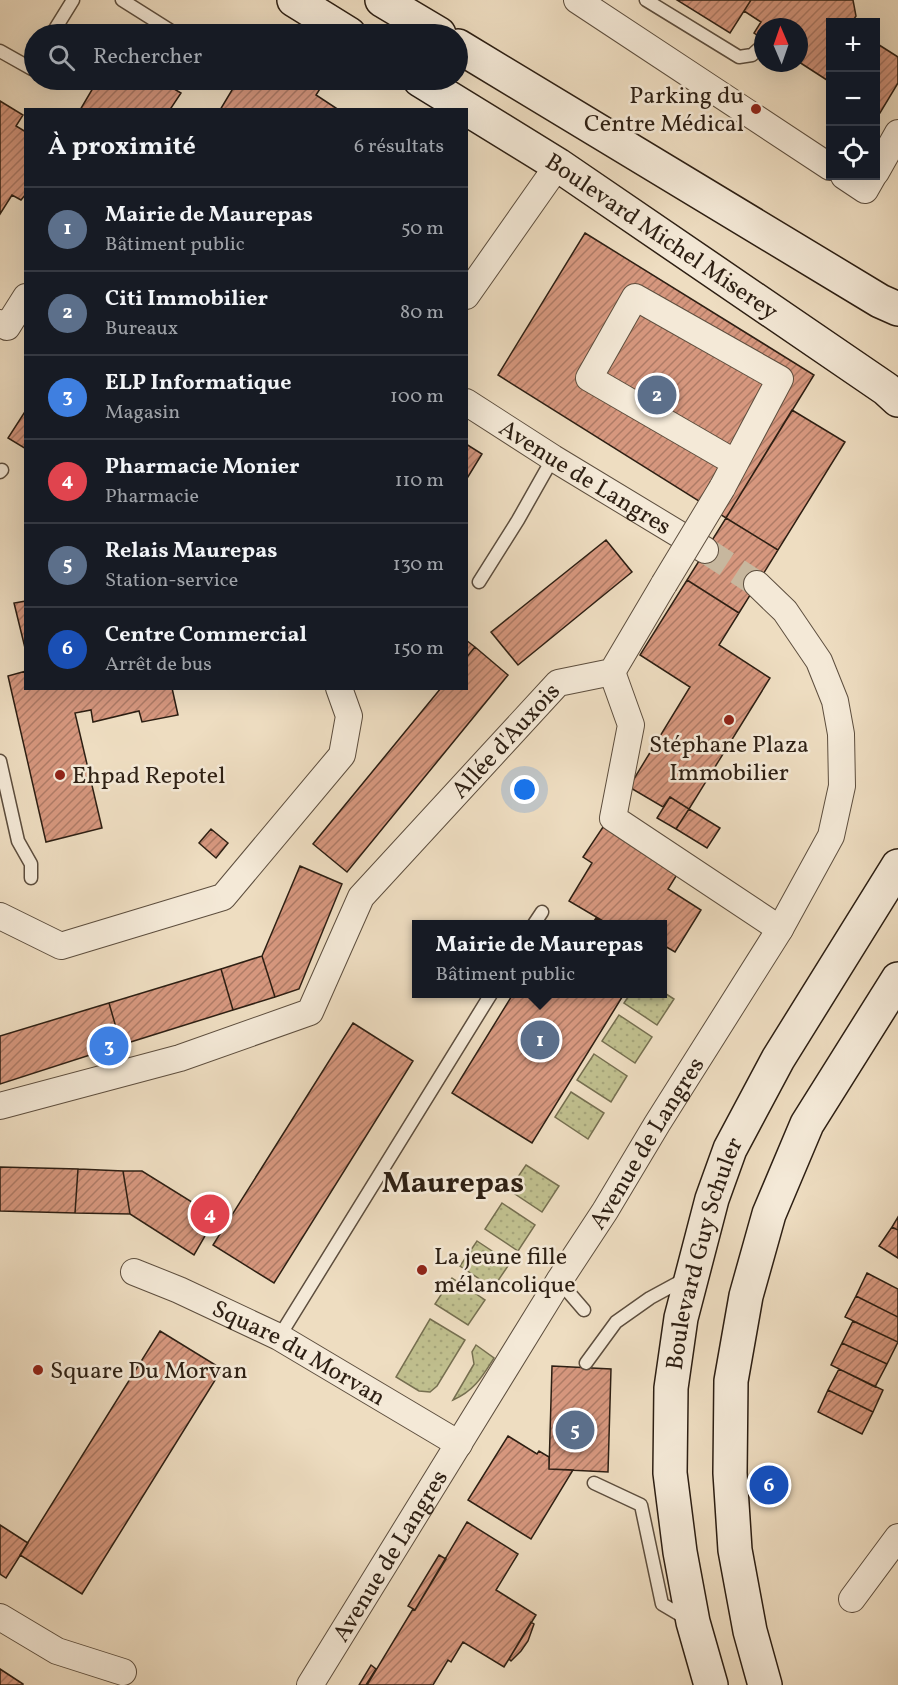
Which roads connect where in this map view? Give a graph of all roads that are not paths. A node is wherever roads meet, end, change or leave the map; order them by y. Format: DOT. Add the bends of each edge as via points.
graph roads {
  1 [pos="72,0"];
  2 [pos="122,0"];
  3 [pos="294,0"];
  4 [pos="382,0"];
  5 [pos="646,0"];
  6 [pos="592,6"];
  7 [pos="58,24"];
  8 [pos="160,24"];
  9 [pos="333,24"];
  10 [pos="422,24"];
  11 [pos="0,51"];
  12 [pos="468,52"];
  13 [pos="754,54"];
  14 [pos="24,64"];
  15 [pos="436,90"];
  16 [pos="465,108"];
  17 [pos="468,110"];
  18 [pos="898,133"];
  19 [pos="826,164"];
  20 [pos="880,164"];
  21 [pos="558,165"];
  22 [pos="468,293"];
  23 [pos="24,300"];
  24 [pos="898,309"];
  25 [pos="2,329"];
  26 [pos="898,400"];
  27 [pos="468,403"];
  28 [pos="553,458"];
  29 [pos="734,462"];
  30 [pos="705,550"];
  31 [pos="479,582"];
  32 [pos="757,584"];
  33 [pos="612,672"];
  34 [pos="340,690"];
  35 [pos="0,761"];
  36 [pos="898,866"];
  37 [pos="31,878"];
  38 [pos="542,912"];
  39 [pos="0,916"];
  40 [pos="537,920"];
  41 [pos="780,929"];
  42 [pos="898,979"];
  43 [pos="488,998"];
  44 [pos="0,1106"];
  45 [pos="134,1272"];
  46 [pos="691,1276"];
  47 [pos="559,1281"];
  48 [pos="584,1310"];
  49 [pos="279,1337"];
  50 [pos="586,1363"];
  51 [pos="459,1444"];
  52 [pos="594,1483"];
  53 [pos="898,1537"];
  54 [pos="852,1599"];
  55 [pos="0,1617"];
  56 [pos="693,1622"];
  57 [pos="123,1672"];
  58 [pos="310,1685"];
  59 [pos="711,1685"];
  60 [pos="765,1685"];
  1 -- 7 [label="lane"];
  2 -- 8 [label="lane"];
  3 -- 9 [label="street"];
  4 -- 10 [label="street"];
  5 -- 13 [label="lane" via="739,57"];
  6 -- 19 [label="street"];
  11 -- 14 [label="lane"];
  12 -- 24 [label="street"];
  15 -- 16 [label="street, Boulevard Michel Miserey"];
  17 -- 21 [label="street, Boulevard Michel Miserey"];
  18 -- 20 [label="street"];
  21 -- 22 [label="street"];
  21 -- 26 [label="street, Boulevard Michel Miserey"];
  23 -- 25 [label="street"];
  27 -- 28 [label="street, Avenue de Langres"];
  28 -- 30 [label="street, Avenue de Langres"];
  28 -- 31 [label="lane"];
  29 -- 29 [label="street" via="589,378 635,297 786,382"];
  29 -- 33 [label="street, bridge"];
  32 -- 41 [label="street, Avenue de Langres" via="785,611 819,661 835,701 841,734 842,786 831,836"];
  33 -- 41 [label="street" via="631,725 613,818"];
  33 -- 44 [label="street, Allée d'Auxois" via="558,683 361,897 310,1012 180,1058"];
  34 -- 39 [label="street" via="349,716 342,755 223,897 61,946"];
  35 -- 37 [label="lane" via="18,841 31,864"];
  36 -- 46 [label="street, Boulevard Guy Schuler" via="778,1059 730,1149"];
  38 -- 40 [label="lane"];
  41 -- 47 [label="street, Avenue de Langres"];
  42 -- 60 [label="street, Boulevard Guy Schuler" via="807,1124 769,1214 746,1296 731,1381 730,1473 735,1550"];
  43 -- 49 [label="lane"];
  45 -- 49 [label="street, Square du Morvan"];
  46 -- 50 [label="lane" via="616,1322"];
  46 -- 56 [label="street, Boulevard Guy Schuler" via="671,1388 670,1473"];
  47 -- 48 [label="lane"];
  47 -- 51 [label="street, Avenue de Langres"];
  49 -- 51 [label="street, Square du Morvan"];
  51 -- 58 [label="street, Avenue de Langres"];
  52 -- 56 [label="lane" via="641,1505 662,1604"];
  53 -- 54 [label="street"];
  55 -- 57 [label="street" via="57,1651"];
  56 -- 59 [label="street, Boulevard Guy Schuler"];
}
